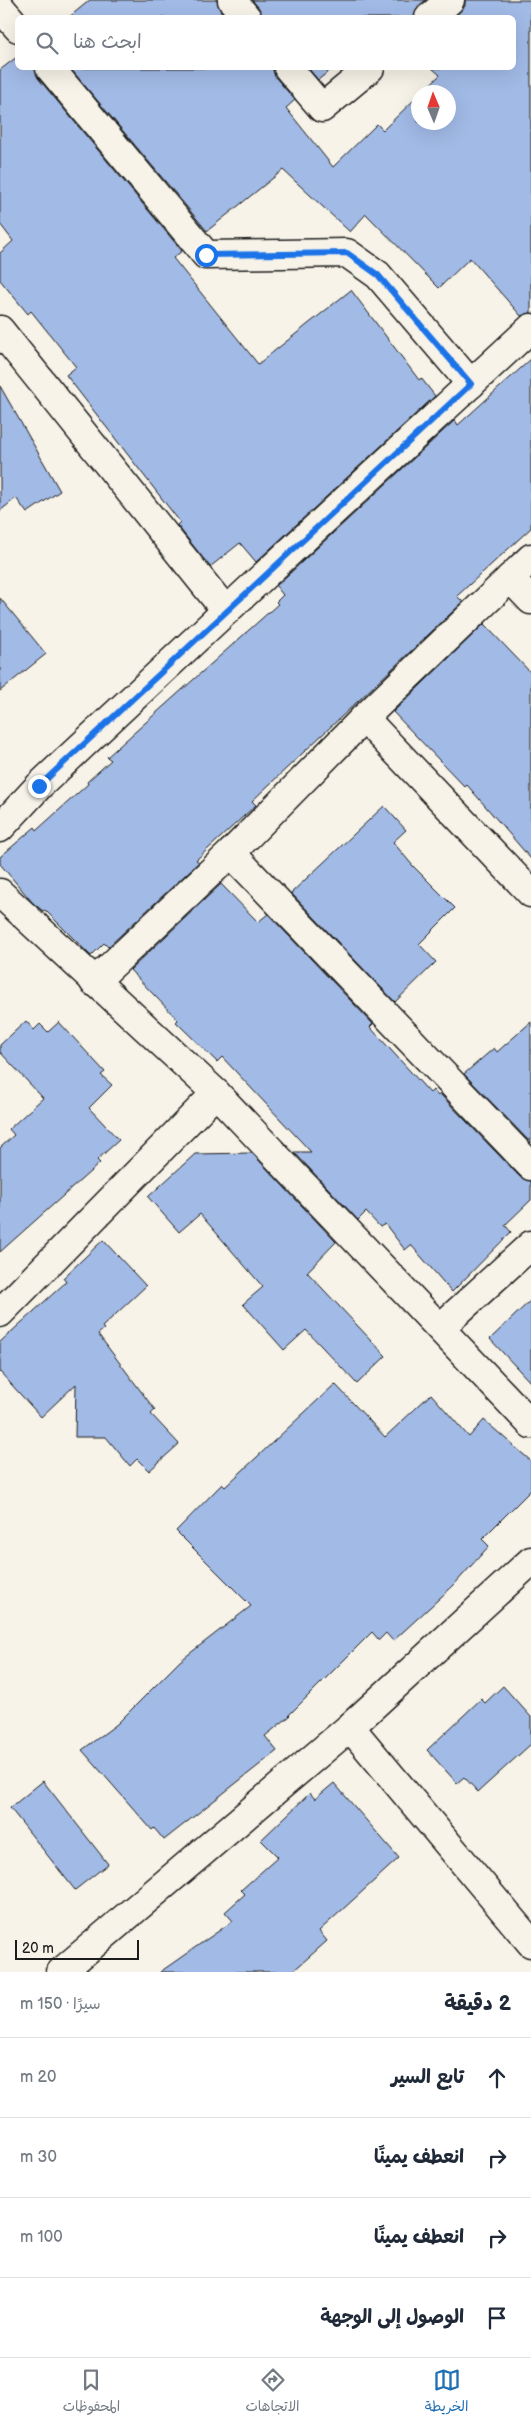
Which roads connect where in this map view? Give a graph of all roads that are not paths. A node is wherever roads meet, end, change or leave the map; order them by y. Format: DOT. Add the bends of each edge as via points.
graph roads {
  1 [pos="232,0"];
  2 [pos="450,0"];
  3 [pos="0,7"];
  4 [pos="244,15"];
  5 [pos="432,15"];
  6 [pos="15,24"];
  7 [pos="52,70"];
  8 [pos="290,70"];
  9 [pos="368,70"];
  10 [pos="531,328"];
  11 [pos="0,330"];
  12 [pos="471,384"];
  13 [pos="531,558"];
  14 [pos="510,578"];
  15 [pos="531,600"];
  16 [pos="226,611"];
  17 [pos="364,718"];
  18 [pos="0,828"];
  19 [pos="231,854"];
  20 [pos="0,893"];
  21 [pos="531,893"];
  22 [pos="94,982"];
  23 [pos="216,1093"];
  24 [pos="531,1166"];
  25 [pos="531,1245"];
  26 [pos="0,1313"];
  27 [pos="441,1327"];
  28 [pos="531,1424"];
  29 [pos="531,1560"];
  30 [pos="350,1727"];
  31 [pos="531,1943"];
  32 [pos="61,1972"];
  1 -- 4 [label="street"];
  2 -- 5 [label="street"];
  3 -- 6 [label="street"];
  7 -- 12 [label="street" via="206,255 347,253 378,275"];
  8 -- 9 [label="street" via="322,108"];
  10 -- 12 [label="street"];
  11 -- 16 [label="street"];
  12 -- 16 [label="street"];
  13 -- 14 [label="street"];
  14 -- 15 [label="street"];
  14 -- 17 [label="street"];
  16 -- 18 [label="street" via="39,786"];
  17 -- 19 [label="street"];
  17 -- 21 [label="street"];
  19 -- 22 [label="street"];
  19 -- 24 [label="street"];
  20 -- 22 [label="street"];
  22 -- 23 [label="street"];
  23 -- 26 [label="street"];
  23 -- 27 [label="street"];
  25 -- 27 [label="street"];
  27 -- 28 [label="street"];
  29 -- 30 [label="street"];
  30 -- 31 [label="street"];
  30 -- 32 [label="street"];
}
